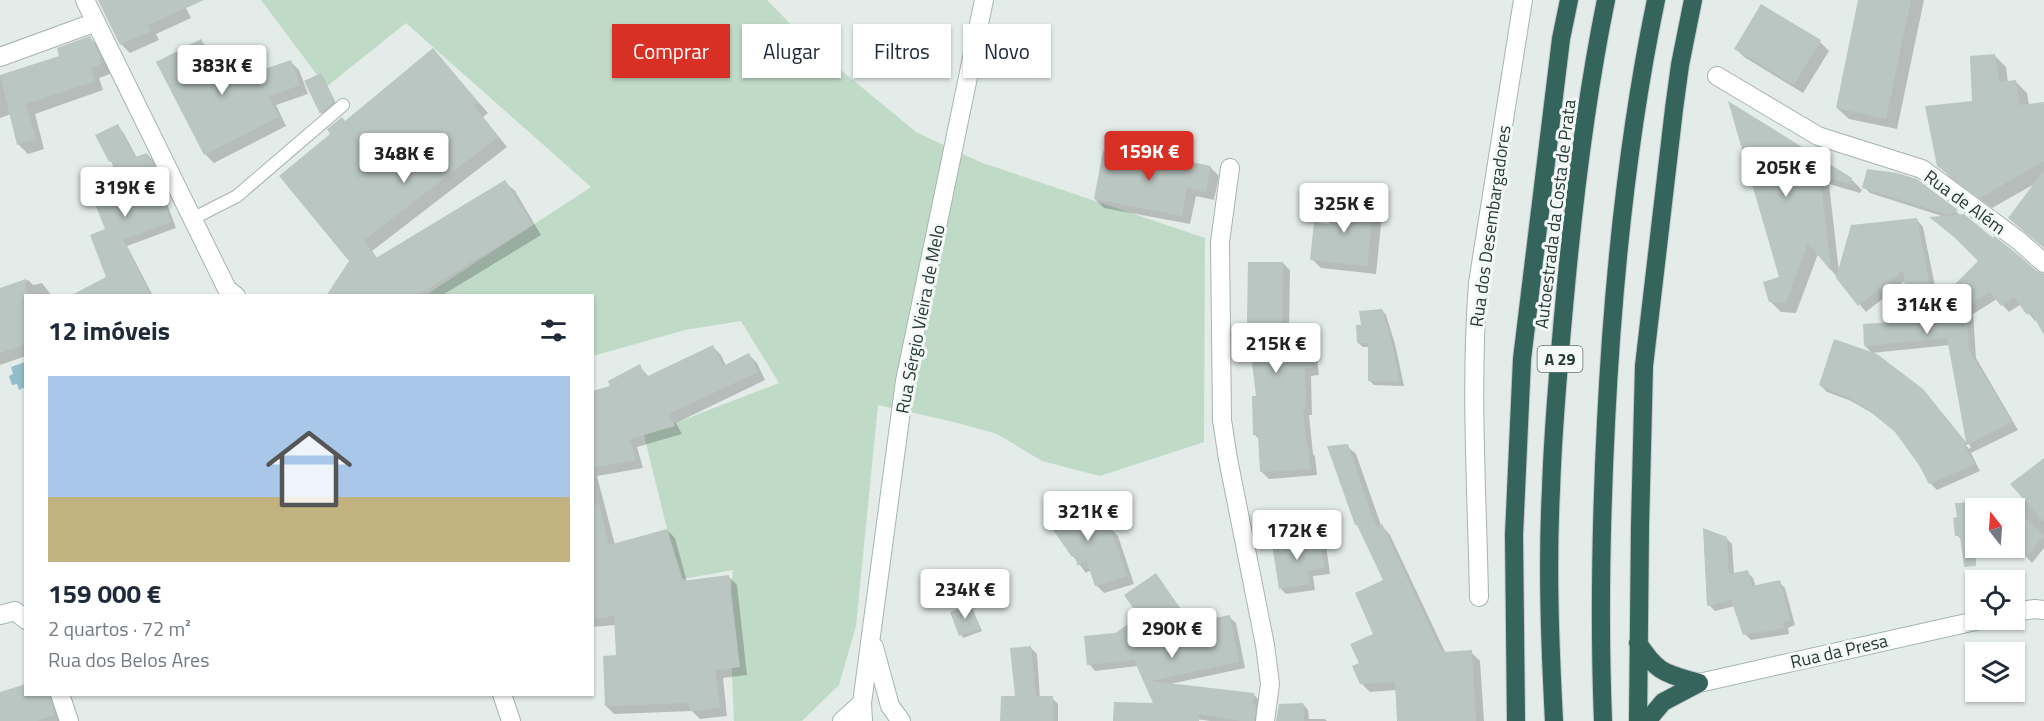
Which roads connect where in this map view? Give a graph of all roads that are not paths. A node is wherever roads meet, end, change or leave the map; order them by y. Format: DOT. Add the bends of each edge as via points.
graph roads {
  1 [pos="85,0"];
  2 [pos="984,0"];
  3 [pos="1522,0"];
  4 [pos="1569,0"];
  5 [pos="1606,0"];
  6 [pos="1656,0"];
  7 [pos="1693,0"];
  8 [pos="96,22"];
  9 [pos="0,57"];
  10 [pos="1717,76"];
  11 [pos="343,105"];
  12 [pos="1230,168"];
  13 [pos="192,219"];
  14 [pos="2044,263"];
  15 [pos="233,294"];
  16 [pos="1479,597"];
  17 [pos="2025,610"];
  18 [pos="2044,610"];
  19 [pos="0,615"];
  20 [pos="24,618"];
  21 [pos="1965,623"];
  22 [pos="872,641"];
  23 [pos="1638,643"];
  24 [pos="1699,682"];
  25 [pos="61,696"];
  26 [pos="503,696"];
  27 [pos="863,712"];
  28 [pos="893,716"];
  29 [pos="69,721"];
  30 [pos="511,721"];
  31 [pos="842,721"];
  32 [pos="1265,721"];
  33 [pos="1516,721"];
  34 [pos="1554,721"];
  35 [pos="1603,721"];
  36 [pos="1638,721"];
  37 [pos="1647,721"];
  1 -- 8 [label="street"];
  2 -- 22 [label="street, Rua Sérgio Vieira de Melo" via="905,381"];
  3 -- 16 [label="street, Rua dos Desembargadores" via="1478,284 1474,362"];
  4 -- 33 [label="highway, A 29" via="1522,359 1514,535"];
  5 -- 34 [label="highway, Autoestrada da Costa de Prata / A 29" via="1576,182 1559,368 1551,491"];
  6 -- 35 [label="highway, A 29" via="1624,187 1609,361 1600,654"];
  7 -- 23 [label="highway" via="1674,109 1644,366"];
  8 -- 9 [label="street"];
  8 -- 13 [label="street"];
  10 -- 14 [label="street, Rua de Além" via="1818,136 1922,169"];
  11 -- 13 [label="lane" via="237,196"];
  12 -- 32 [label="street" via="1220,242 1222,420 1265,645 1270,684"];
  13 -- 15 [label="street" via="227,289"];
  17 -- 18 [label="street"];
  19 -- 20 [label="street" via="15,611"];
  21 -- 24 [label="street, Rua da Presa"];
  22 -- 27 [label="street, Rua Sérgio Vieira de Melo"];
  22 -- 28 [label="street, Rua Sérgio Vieira de Melo"];
  23 -- 24 [label="highway" via="1662,672"];
  23 -- 36 [label="highway"];
  24 -- 37 [label="highway" via="1663,702"];
  25 -- 29 [label="street"];
  26 -- 30 [label="street"];
  27 -- 31 [label="street, Rua Sérgio Vieira de Melo"];
}
